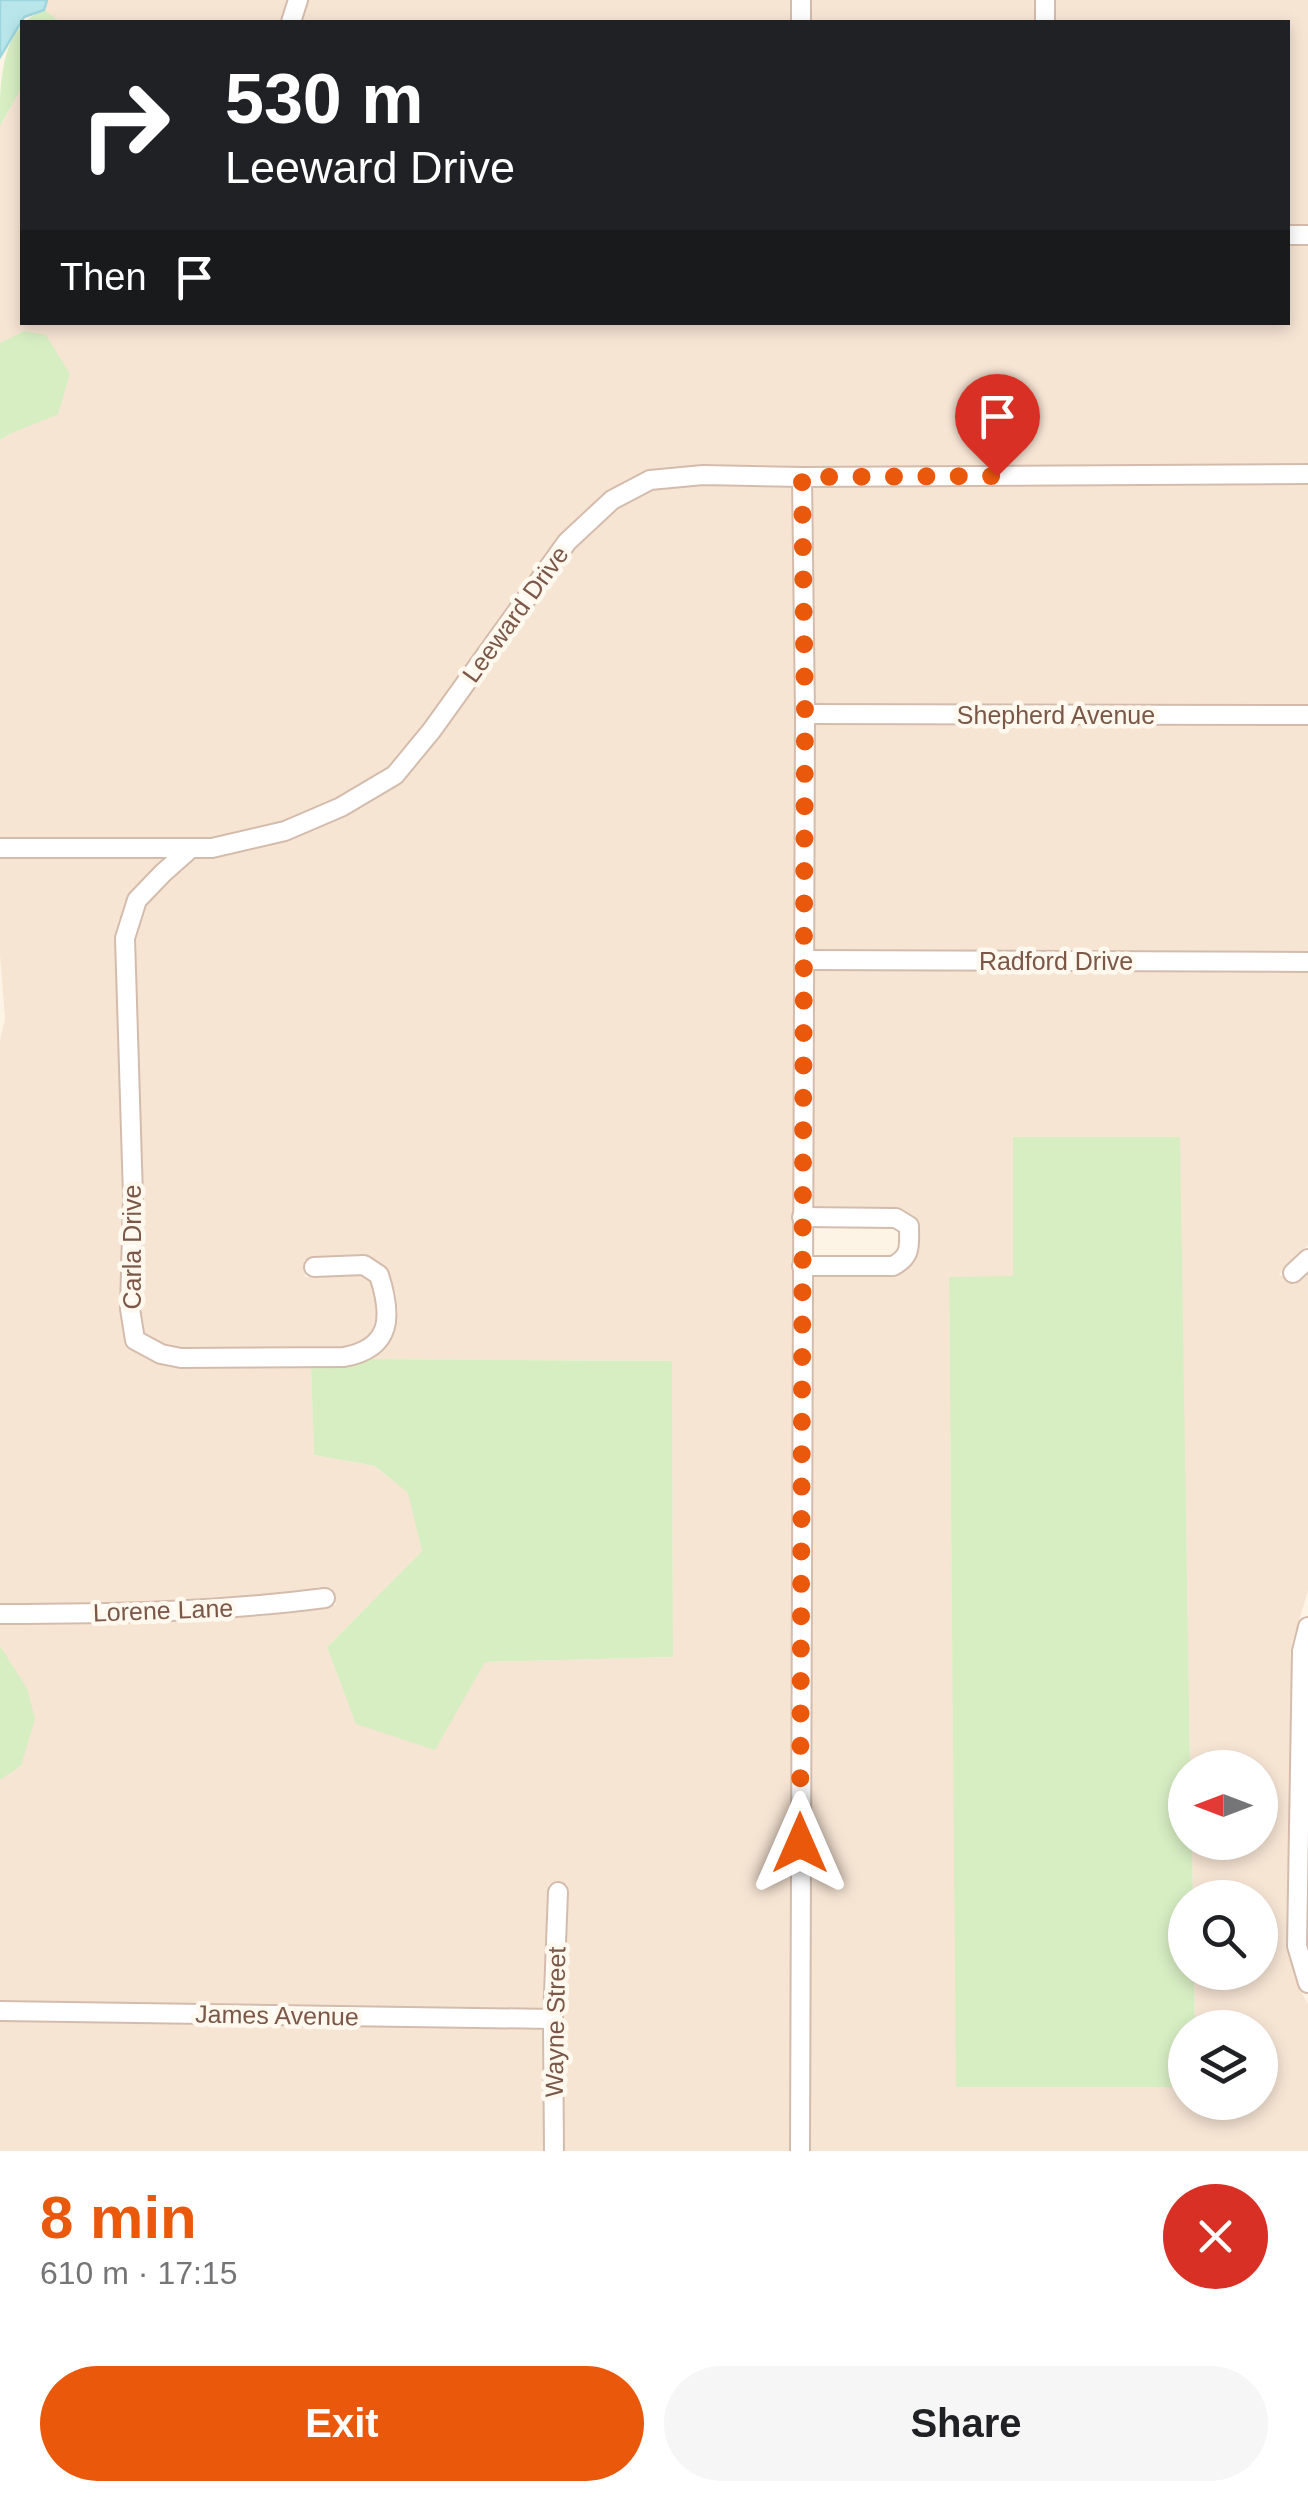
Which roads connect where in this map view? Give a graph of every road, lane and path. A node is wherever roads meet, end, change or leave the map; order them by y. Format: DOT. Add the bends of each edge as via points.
graph roads {
  1 [pos="1308,474"];
  2 [pos="802,477"];
  3 [pos="805,714"];
  4 [pos="1308,715"];
  5 [pos="0,848"];
  6 [pos="190,849"];
  7 [pos="804,960"];
  8 [pos="1308,962"];
  9 [pos="802,1217"];
  10 [pos="1308,1258"];
  11 [pos="802,1266"];
  12 [pos="314,1267"];
  13 [pos="1293,1273"];
  14 [pos="325,1598"];
  15 [pos="0,1614"];
  16 [pos="1308,1627"];
  17 [pos="558,1892"];
  18 [pos="1308,1983"];
  19 [pos="0,2012"];
  20 [pos="553,2019"];
  21 [pos="554,2151"];
  22 [pos="800,2151"];
  1 -- 2 [label="street, Leeward Drive"];
  2 -- 3 [label="street"];
  2 -- 6 [label="street, Leeward Drive" via="650,480 612,500 566,542 395,776 285,831"];
  3 -- 4 [label="street, Shepherd Avenue"];
  3 -- 7 [label="street"];
  5 -- 6 [label="street, Leeward Drive"];
  6 -- 12 [label="street, Carla Drive" via="137,900 125,938 135,1340 180,1358 365,1353 379,1340 388,1312 379,1274 364,1265"];
  7 -- 8 [label="street, Radford Drive"];
  7 -- 9 [label="street"];
  9 -- 11 [label="street"];
  9 -- 11 [label="street" via="896,1218 909,1226 909,1248 893,1266"];
  10 -- 13 [label="street"];
  11 -- 22 [label="street"];
  14 -- 15 [label="street, Lorene Lane" via="206,1609"];
  16 -- 18 [label="street" via="1302,1651 1296,1946"];
  17 -- 20 [label="street, Wayne Street"];
  19 -- 20 [label="street, James Avenue"];
  20 -- 21 [label="street, Wayne Street"];
}
